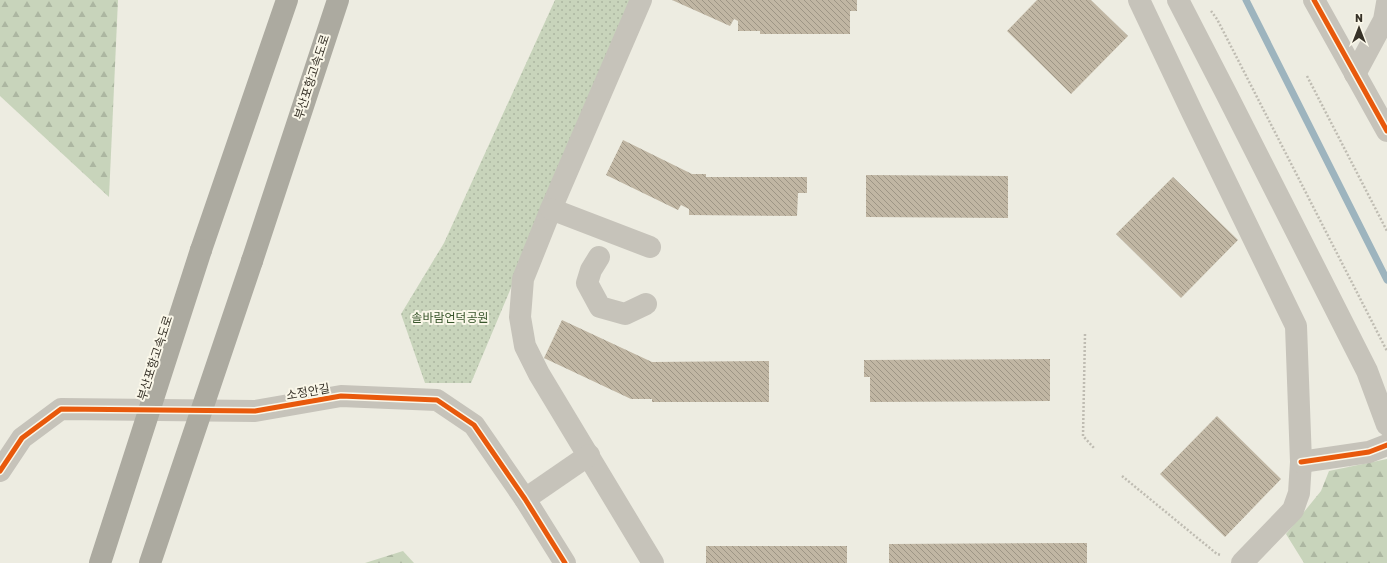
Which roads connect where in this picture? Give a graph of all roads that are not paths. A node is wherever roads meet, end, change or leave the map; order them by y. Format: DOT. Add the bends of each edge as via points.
graph roads {
  1 [pos="287,0"];
  2 [pos="338,0"];
  3 [pos="640,0"];
  4 [pos="1139,0"];
  5 [pos="1178,0"];
  6 [pos="1314,0"];
  7 [pos="1387,3"];
  8 [pos="1355,74"];
  9 [pos="1387,131"];
  10 [pos="551,208"];
  11 [pos="650,247"];
  12 [pos="600,257"];
  13 [pos="646,304"];
  14 [pos="1387,425"];
  15 [pos="1387,445"];
  16 [pos="589,455"];
  17 [pos="1300,462"];
  18 [pos="0,471"];
  19 [pos="525,499"];
  20 [pos="1233,559"];
  21 [pos="100,563"];
  22 [pos="150,563"];
  23 [pos="565,563"];
  24 [pos="653,563"];
  1 -- 21 [label="highway, 부산포항고속도로, bridge" via="201,250"];
  2 -- 22 [label="highway, 부산포항고속도로, bridge"];
  3 -- 10 [label="street"];
  4 -- 17 [label="street" via="1296,326"];
  5 -- 14 [label="street" via="1367,371"];
  6 -- 8 [label="street"];
  7 -- 8 [label="street" via="1384,20"];
  8 -- 9 [label="street"];
  10 -- 11 [label="street"];
  10 -- 16 [label="street" via="523,280 520,317 525,346 539,374"];
  12 -- 13 [label="street" via="591,270 587,283 600,307 625,314"];
  15 -- 17 [label="street" via="1369,452"];
  16 -- 19 [label="street"];
  16 -- 24 [label="street"];
  17 -- 20 [label="street" via="1299,493 1293,510"];
  18 -- 19 [label="street, 소정안길" via="22,438 61,409 255,411 340,396 437,400 474,425"];
  19 -- 23 [label="street, 소정안길"];
}
